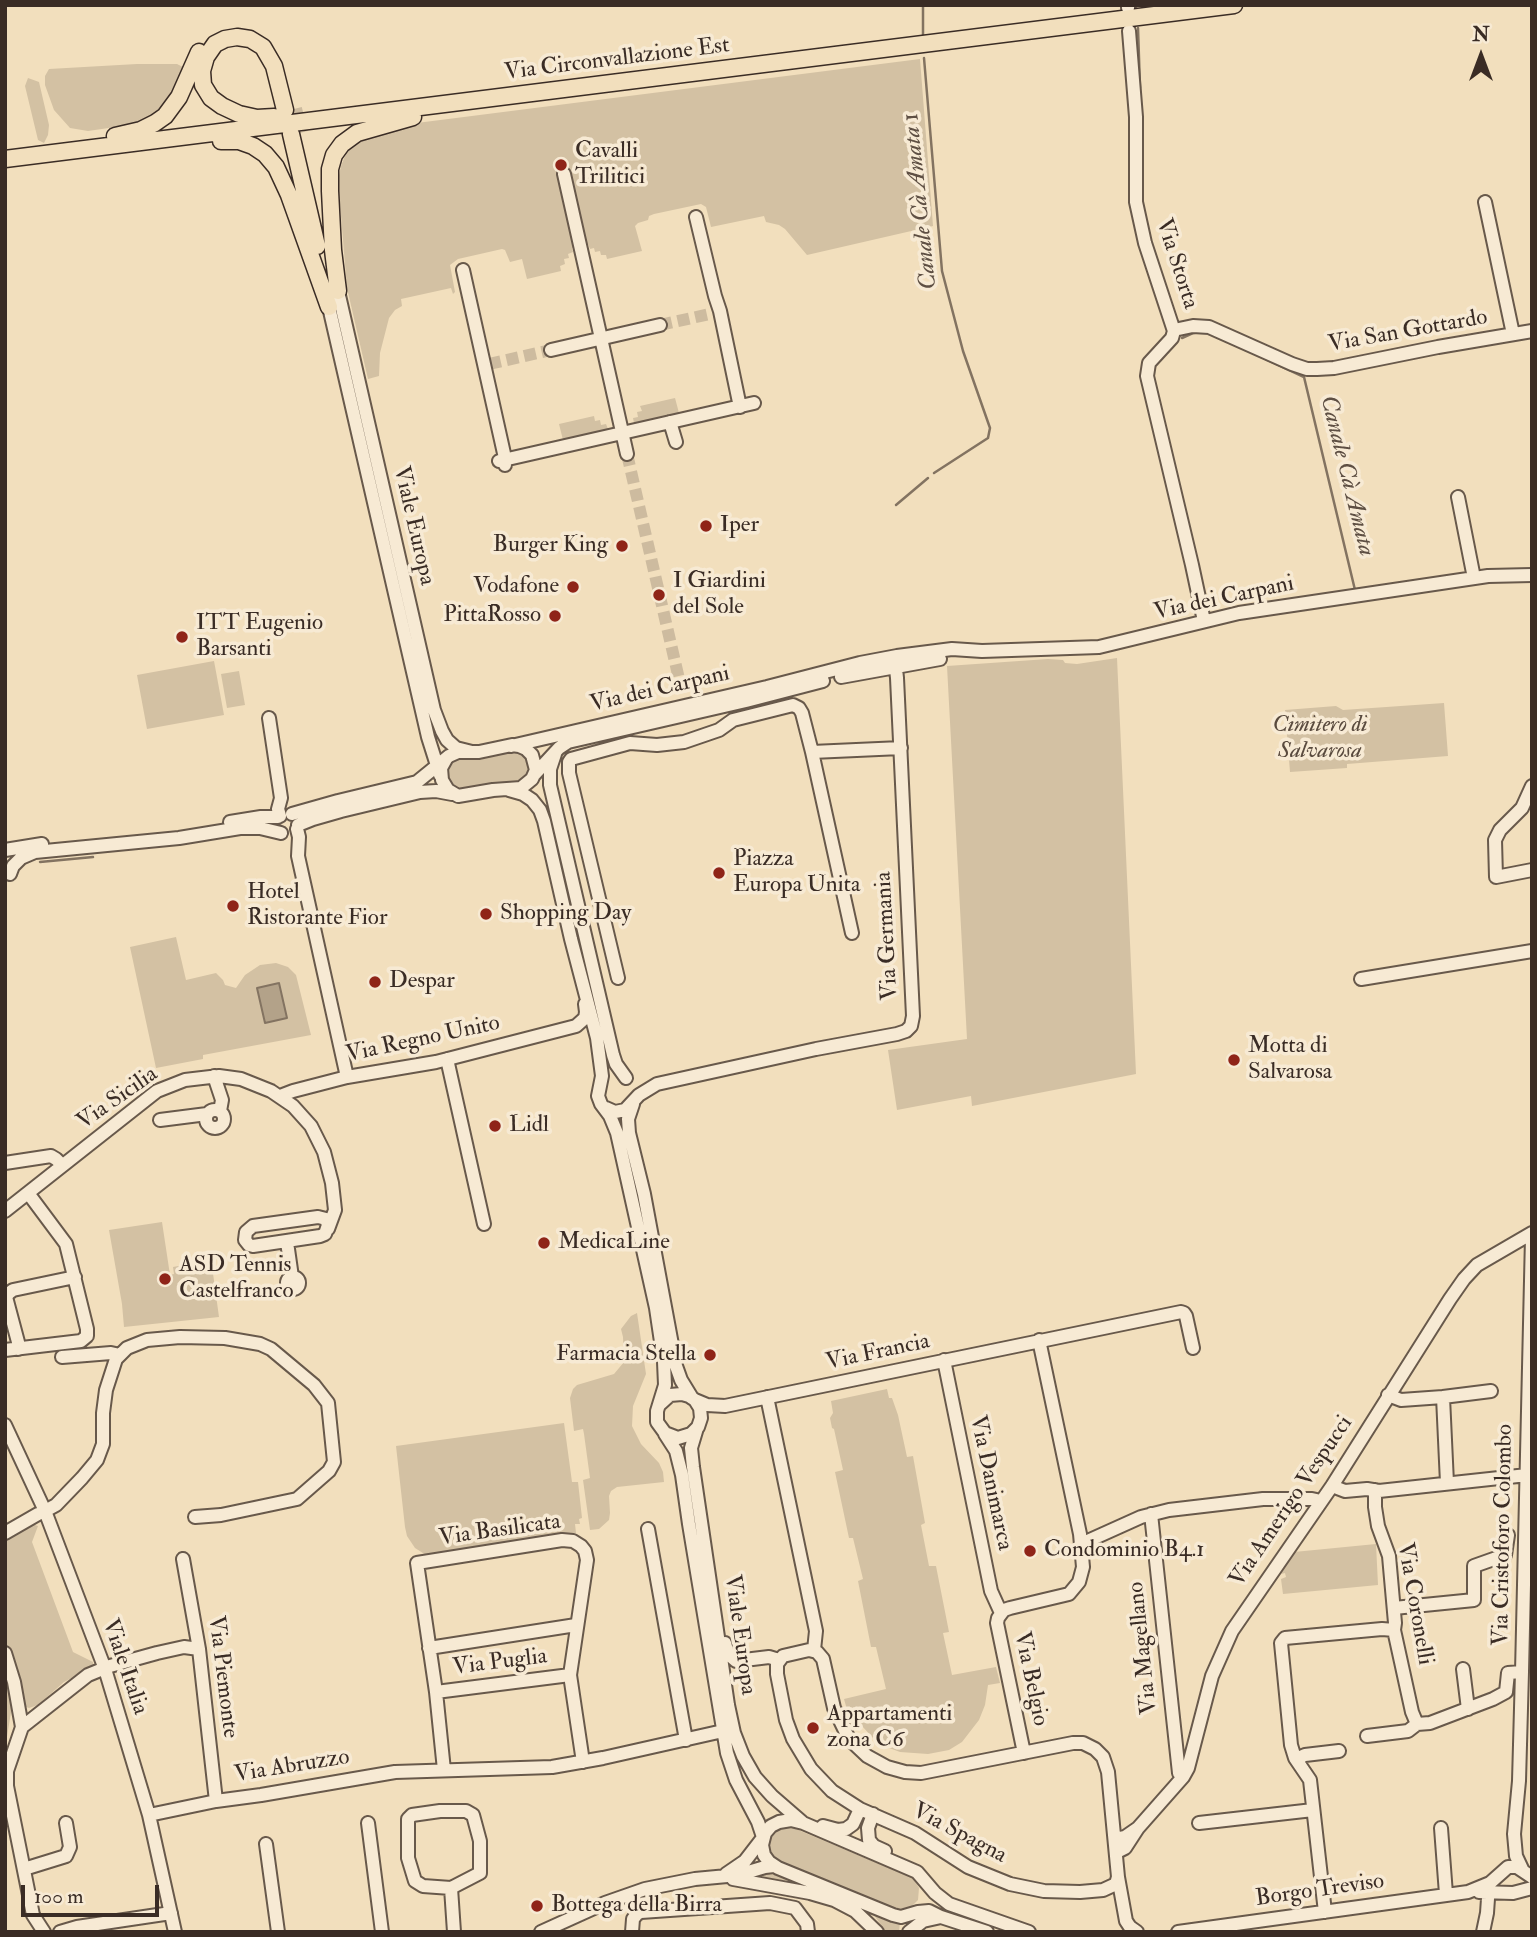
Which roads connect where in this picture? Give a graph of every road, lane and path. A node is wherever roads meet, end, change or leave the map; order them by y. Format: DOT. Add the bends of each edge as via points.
graph roads {
  1 [pos="1234,5"];
  2 [pos="1129,31"];
  3 [pos="505,96"];
  4 [pos="405,109"];
  5 [pos="79,150"];
  6 [pos="34,156"];
  7 [pos="5,159"];
  8 [pos="564,174"];
  9 [pos="1485,202"];
  10 [pos="696,217"];
  11 [pos="463,270"];
  12 [pos="338,291"];
  13 [pos="329,307"];
  14 [pos="660,326"];
  15 [pos="1174,330"];
  16 [pos="1532,331"];
  17 [pos="1513,334"];
  18 [pos="601,339"];
  19 [pos="551,350"];
  20 [pos="754,403"];
  21 [pos="740,407"];
  22 [pos="670,422"];
  23 [pos="623,433"];
  24 [pos="676,442"];
  25 [pos="627,454"];
  26 [pos="1458,497"];
  27 [pos="1532,575"];
  28 [pos="1474,578"];
  29 [pos="1204,621"];
  30 [pos="982,651"];
  31 [pos="860,663"];
  32 [pos="892,663"];
  33 [pos="805,686"];
  34 [pos="269,718"];
  35 [pos="428,737"];
  36 [pos="511,746"];
  37 [pos="901,748"];
  38 [pos="556,751"];
  39 [pos="472,752"];
  40 [pos="812,752"];
  41 [pos="441,766"];
  42 [pos="537,768"];
  43 [pos="423,779"];
  44 [pos="550,785"];
  45 [pos="1532,786"];
  46 [pos="509,790"];
  47 [pos="452,794"];
  48 [pos="289,819"];
  49 [pos="282,834"];
  50 [pos="128,840"];
  51 [pos="5,850"];
  52 [pos="5,856"];
  53 [pos="298,856"];
  54 [pos="1532,870"];
  55 [pos="8,880"];
  56 [pos="852,933"];
  57 [pos="571,939"];
  58 [pos="1532,951"];
  59 [pos="618,978"];
  60 [pos="1361,979"];
  61 [pos="576,1026"];
  62 [pos="447,1059"];
  63 [pos="601,1064"];
  64 [pos="214,1076"];
  65 [pos="347,1077"];
  66 [pos="234,1078"];
  67 [pos="627,1078"];
  68 [pos="601,1084"];
  69 [pos="657,1084"];
  70 [pos="280,1096"];
  71 [pos="634,1101"];
  72 [pos="216,1108"];
  73 [pos="606,1108"];
  74 [pos="160,1120"];
  75 [pos="5,1163"];
  76 [pos="62,1165"];
  77 [pos="27,1193"];
  78 [pos="333,1195"];
  79 [pos="5,1211"];
  80 [pos="315,1217"];
  81 [pos="484,1224"];
  82 [pos="328,1229"];
  83 [pos="1532,1235"];
  84 [pos="287,1241"];
  85 [pos="292,1276"];
  86 [pos="75,1277"];
  87 [pos="1531,1306"];
  88 [pos="1039,1340"];
  89 [pos="1193,1348"];
  90 [pos="12,1350"];
  91 [pos="120,1355"];
  92 [pos="62,1357"];
  93 [pos="943,1360"];
  94 [pos="1491,1391"];
  95 [pos="1388,1395"];
  96 [pos="767,1397"];
  97 [pos="1443,1398"];
  98 [pos="693,1399"];
  99 [pos="659,1405"];
  100 [pos="725,1406"];
  101 [pos="5,1424"];
  102 [pos="698,1425"];
  103 [pos="663,1431"];
  104 [pos="1527,1475"];
  105 [pos="1447,1483"];
  106 [pos="1332,1486"];
  107 [pos="1375,1490"];
  108 [pos="1321,1501"];
  109 [pos="42,1513"];
  110 [pos="1151,1514"];
  111 [pos="195,1517"];
  112 [pos="648,1529"];
  113 [pos="5,1533"];
  114 [pos="1508,1535"];
  115 [pos="1080,1539"];
  116 [pos="183,1559"];
  117 [pos="708,1567"];
  118 [pos="1394,1608"];
  119 [pos="1001,1613"];
  120 [pos="576,1625"];
  121 [pos="1394,1630"];
  122 [pos="429,1648"];
  123 [pos="198,1649"];
  124 [pos="814,1650"];
  125 [pos="5,1653"];
  126 [pos="779,1660"];
  127 [pos="105,1669"];
  128 [pos="1463,1669"];
  129 [pos="1522,1672"];
  130 [pos="570,1675"];
  131 [pos="436,1692"];
  132 [pos="1468,1709"];
  133 [pos="1418,1724"];
  134 [pos="22,1727"];
  135 [pos="723,1731"];
  136 [pos="1367,1736"];
  137 [pos="686,1740"];
  138 [pos="1339,1751"];
  139 [pos="1024,1753"];
  140 [pos="1296,1759"];
  141 [pos="583,1762"];
  142 [pos="444,1770"];
  143 [pos="1183,1777"];
  144 [pos="216,1801"];
  145 [pos="777,1801"];
  146 [pos="860,1809"];
  147 [pos="1313,1810"];
  148 [pos="873,1814"];
  149 [pos="149,1815"];
  150 [pos="754,1815"];
  151 [pos="66,1823"];
  152 [pos="368,1823"];
  153 [pos="1199,1823"];
  154 [pos="806,1825"];
  155 [pos="826,1826"];
  156 [pos="1441,1828"];
  157 [pos="1514,1834"];
  158 [pos="763,1838"];
  159 [pos="266,1844"];
  160 [pos="1116,1845"];
  161 [pos="750,1856"];
  162 [pos="774,1867"];
  163 [pos="24,1869"];
  164 [pos="1526,1873"];
  165 [pos="715,1877"];
  166 [pos="921,1877"];
  167 [pos="1118,1877"];
  168 [pos="1494,1881"];
  169 [pos="451,1888"];
  170 [pos="1532,1888"];
  171 [pos="645,1889"];
  172 [pos="1514,1892"];
  173 [pos="1447,1894"];
  174 [pos="852,1899"];
  175 [pos="648,1911"];
  176 [pos="1325,1912"];
  177 [pos="171,1913"];
  178 [pos="910,1915"];
  179 [pos="941,1917"];
  180 [pos="1252,1927"];
  181 [pos="44,1932"];
  182 [pos="60,1932"];
  183 [pos="175,1932"];
  184 [pos="278,1932"];
  185 [pos="382,1932"];
  186 [pos="454,1932"];
  187 [pos="542,1932"];
  188 [pos="632,1932"];
  189 [pos="808,1932"];
  190 [pos="877,1932"];
  191 [pos="883,1932"];
  192 [pos="904,1932"];
  193 [pos="909,1932"];
  194 [pos="987,1932"];
  195 [pos="1029,1932"];
  196 [pos="1137,1932"];
  197 [pos="1178,1932"];
  198 [pos="1483,1932"];
  1 -- 3 [label="main road, Via Circonvallazione Est"];
  2 -- 15 [label="street, Via Storta" via="1136,202"];
  3 -- 4 [label="main road, Via Circonvallazione Est"];
  3 -- 12 [label="main road" via="375,126 342,144 329,175"];
  4 -- 5 [label="main road, Via Circonvallazione Est"];
  4 -- 6 [label="main road" via="361,108 263,118 239,114 215,102 203,85 202,67 210,50 232,37 261,45 275,66 290,109 283,62 276,48 253,31 230,29 204,43 176,101 158,121 134,132"];
  5 -- 6 [label="main road, Via Circonvallazione Est"];
  5 -- 13 [label="main road" via="228,140 257,148 284,183"];
  6 -- 7 [label="main road, Via Circonvallazione Est"];
  8 -- 18 [label="street"];
  9 -- 17 [label="street"];
  10 -- 21 [label="street" via="722,311"];
  11 -- 23 [label="street" via="503,462"];
  12 -- 13 [label="main road" via="295,133"];
  12 -- 39 [label="street, Viale Europa" via="434,710 447,740"];
  13 -- 35 [label="street, Viale Europa"];
  14 -- 18 [label="street"];
  15 -- 17 [label="street, Via San Gottardo" via="1212,327 1292,365 1317,369"];
  15 -- 29 [label="street, Via Storta" via="1150,361 1147,376"];
  16 -- 17 [label="street, Via San Gottardo"];
  18 -- 19 [label="street"];
  18 -- 23 [label="street"];
  20 -- 21 [label="street"];
  21 -- 22 [label="street"];
  22 -- 23 [label="street"];
  22 -- 24 [label="street"];
  23 -- 25 [label="street"];
  26 -- 28 [label="street"];
  27 -- 28 [label="street, Via dei Carpani"];
  28 -- 29 [label="street, Via dei Carpani"];
  29 -- 30 [label="street, Via dei Carpani" via="1105,646"];
  30 -- 32 [label="street, Via dei Carpani"];
  30 -- 32 [label="street, Via dei Carpani" via="938,651"];
  31 -- 32 [label="street, Via dei Carpani"];
  31 -- 33 [label="street, Via dei Carpani" via="859,668 814,679"];
  31 -- 36 [label="street, Via dei Carpani"];
  32 -- 33 [label="street, Via dei Carpani"];
  32 -- 37 [label="street, Via Germania"];
  33 -- 38 [label="street, Via dei Carpani" via="576,739"];
  34 -- 48 [label="street" via="281,797 278,809"];
  35 -- 41 [label="street, Viale Europa"];
  35 -- 43 [label="street" via="431,765"];
  36 -- 39 [label="street, Via dei Carpani"];
  36 -- 42 [label="street" via="526,749"];
  37 -- 40 [label="street"];
  37 -- 69 [label="street, Via Germania" via="910,1027 897,1034"];
  38 -- 42 [label="street, Via dei Carpani"];
  38 -- 44 [label="street, Viale Europa"];
  39 -- 41 [label="street, Via dei Carpani" via="456,752"];
  40 -- 56 [label="street"];
  40 -- 59 [label="street" via="802,713 793,705 733,720 684,743 630,743 571,759 569,773"];
  41 -- 43 [label="street"];
  41 -- 47 [label="street, Viale Europa" via="445,787"];
  42 -- 44 [label="street, Viale Europa"];
  42 -- 46 [label="street, Via dei Carpani" via="524,787"];
  43 -- 48 [label="street"];
  44 -- 67 [label="street, Viale Europa" via="613,1055"];
  45 -- 54 [label="street" via="1522,807 1495,840 1496,877"];
  46 -- 47 [label="street"];
  46 -- 57 [label="street, Viale Europa" via="526,795 540,810"];
  47 -- 48 [label="street" via="420,792 313,819"];
  48 -- 49 [label="street" via="276,826"];
  48 -- 50 [label="street" via="261,817"];
  48 -- 53 [label="street"];
  49 -- 50 [label="street" via="240,828"];
  49 -- 53 [label="street"];
  50 -- 51 [label="street"];
  50 -- 55 [label="street" via="32,853 19,860"];
  52 -- 55 [label="street"];
  53 -- 65 [label="street"];
  57 -- 61 [label="street" via="586,1012"];
  57 -- 63 [label="street, Viale Europa"];
  58 -- 60 [label="street"];
  61 -- 62 [label="street, Via Regno Unito"];
  61 -- 63 [label="street" via="591,1035"];
  62 -- 65 [label="street, Via Regno Unito"];
  62 -- 81 [label="street"];
  63 -- 68 [label="street, Viale Europa"];
  64 -- 66 [label="street, Via Sicilia"];
  64 -- 72 [label="street"];
  64 -- 76 [label="street, Via Sicilia" via="185,1080 157,1091"];
  65 -- 70 [label="street, Via Regno Unito"];
  66 -- 70 [label="street, Via Sicilia"];
  66 -- 72 [label="street"];
  67 -- 68 [label="street" via="613,1075"];
  67 -- 69 [label="street, Via Germania"];
  67 -- 71 [label="street, Viale Europa" via="635,1088"];
  68 -- 73 [label="street, Viale Europa" via="599,1098"];
  69 -- 71 [label="street, Via Germania"];
  70 -- 78 [label="street, Via Sicilia" via="301,1115 320,1143"];
  71 -- 73 [label="street" via="619,1112"];
  71 -- 98 [label="street, Viale Europa" via="628,1130 675,1361"];
  72 -- 74 [label="street"];
  73 -- 99 [label="street, Viale Europa" via="617,1133 656,1308 666,1370"];
  75 -- 76 [label="street" via="51,1156"];
  76 -- 77 [label="street, Via Sicilia"];
  77 -- 79 [label="street, Via Sicilia"];
  77 -- 86 [label="street" via="66,1244"];
  78 -- 80 [label="street" via="326,1211"];
  78 -- 82 [label="street, Via Sicilia" via="334,1213"];
  80 -- 82 [label="street" via="326,1219"];
  80 -- 84 [label="street" via="253,1226 245,1234 252,1246"];
  82 -- 84 [label="street" via="320,1236"];
  83 -- 87 [label="street, Via Cristoforo Colombo"];
  83 -- 95 [label="street, Via Amerigo Vespucci" via="1470,1272"];
  84 -- 85 [label="street"];
  86 -- 90 [label="street" via="9,1293 6,1297 18,1342"];
  86 -- 90 [label="street" via="87,1336 81,1341"];
  87 -- 104 [label="street, Via Cristoforo Colombo"];
  88 -- 89 [label="street, Via Francia" via="1181,1312"];
  88 -- 93 [label="street, Via Francia"];
  88 -- 115 [label="street"];
  91 -- 92 [label="street"];
  91 -- 109 [label="street" via="106,1390 103,1444 97,1460 56,1505"];
  91 -- 111 [label="street" via="147,1340 180,1337 260,1344 314,1385 328,1403 334,1462 305,1494"];
  93 -- 96 [label="street, Via Francia"];
  93 -- 119 [label="street, Via Danimarca" via="991,1591"];
  94 -- 97 [label="street"];
  95 -- 97 [label="street" via="1401,1400"];
  95 -- 106 [label="street, Via Amerigo Vespucci"];
  96 -- 100 [label="street, Via Francia"];
  96 -- 124 [label="street" via="816,1631"];
  97 -- 105 [label="street"];
  98 -- 99 [label="street" via="674,1394"];
  98 -- 100 [label="street, Via Francia"];
  98 -- 102 [label="street, Viale Europa" via="700,1411"];
  99 -- 103 [label="street, Viale Europa" via="657,1418"];
  100 -- 102 [label="street, Via Francia"];
  101 -- 109 [label="street, Viale Italia"];
  102 -- 103 [label="street" via="681,1437"];
  102 -- 117 [label="street, Viale Europa" via="691,1452"];
  103 -- 135 [label="street, Viale Europa" via="676,1451 682,1475"];
  104 -- 105 [label="street"];
  104 -- 129 [label="street, Via Cristoforo Colombo"];
  105 -- 107 [label="street"];
  106 -- 107 [label="street" via="1345,1491"];
  106 -- 108 [label="street, Via Amerigo Vespucci"];
  107 -- 118 [label="street, Via Coronelli" via="1376,1519 1389,1556"];
  108 -- 110 [label="street" via="1263,1499"];
  108 -- 143 [label="street, Via Amerigo Vespucci" via="1225,1642"];
  109 -- 113 [label="street"];
  109 -- 127 [label="street, Viale Italia"];
  110 -- 115 [label="street"];
  110 -- 143 [label="street, Via Magellano"];
  112 -- 137 [label="street"];
  114 -- 118 [label="street" via="1505,1555 1474,1566 1474,1600"];
  115 -- 119 [label="street, Via Belgio" via="1082,1572 1069,1594"];
  116 -- 123 [label="street, Via Piemonte"];
  117 -- 126 [label="street" via="729,1655 739,1661"];
  117 -- 145 [label="street, Viale Europa" via="734,1733 755,1777"];
  118 -- 121 [label="street, Via Coronelli"];
  119 -- 139 [label="street, Via Belgio" via="997,1623"];
  120 -- 122 [label="street"];
  120 -- 122 [label="street, Via Basilicata" via="587,1569 585,1552 573,1541 562,1540 417,1563"];
  120 -- 130 [label="street"];
  121 -- 133 [label="street, Via Coronelli"];
  121 -- 140 [label="street" via="1282,1641"];
  122 -- 131 [label="street"];
  123 -- 127 [label="street" via="184,1647"];
  123 -- 144 [label="street, Via Piemonte"];
  124 -- 126 [label="street"];
  124 -- 139 [label="street, Via Spagna" via="823,1659 844,1731 878,1763 921,1773"];
  125 -- 134 [label="street"];
  126 -- 146 [label="street, Via Spagna" via="777,1674 795,1744 818,1778"];
  127 -- 134 [label="street" via="88,1675"];
  127 -- 149 [label="street, Viale Italia"];
  128 -- 132 [label="street"];
  129 -- 132 [label="street" via="1508,1673 1504,1694"];
  129 -- 157 [label="street, Via Cristoforo Colombo"];
  130 -- 131 [label="street, Via Puglia"];
  130 -- 141 [label="street"];
  131 -- 142 [label="street"];
  132 -- 133 [label="street"];
  133 -- 136 [label="street" via="1408,1731"];
  134 -- 163 [label="street" via="7,1771 7,1786"];
  135 -- 137 [label="street, Via Abruzzo"];
  135 -- 150 [label="street, Viale Europa" via="736,1780"];
  137 -- 141 [label="street, Via Abruzzo"];
  138 -- 140 [label="street"];
  139 -- 160 [label="street, Via Spagna" via="1079,1743 1100,1753 1108,1772"];
  140 -- 147 [label="street" via="1309,1778"];
  141 -- 142 [label="street, Via Abruzzo" via="531,1769"];
  142 -- 144 [label="street, Via Abruzzo" via="381,1774"];
  143 -- 160 [label="street, Via Amerigo Vespucci" via="1127,1846 1122,1851"];
  144 -- 149 [label="street, Via Abruzzo"];
  145 -- 154 [label="street, Viale Europa"];
  145 -- 155 [label="street"];
  146 -- 148 [label="street, Via Spagna"];
  146 -- 155 [label="street" via="846,1829"];
  147 -- 153 [label="street"];
  147 -- 176 [label="street"];
  148 -- 166 [label="street" via="868,1830 872,1844 909,1863"];
  148 -- 167 [label="street, Via Spagna" via="921,1836 968,1867 1010,1884 1088,1892 1110,1888"];
  149 -- 177 [label="street, Viale Italia"];
  150 -- 158 [label="street, Viale Europa"];
  150 -- 161 [label="street" via="756,1834"];
  151 -- 163 [label="street" via="70,1847 66,1856"];
  152 -- 185 [label="street"];
  154 -- 155 [label="street"];
  154 -- 158 [label="street" via="779,1822"];
  154 -- 166 [label="street"];
  156 -- 173 [label="street"];
  157 -- 164 [label="street, Via Cristoforo Colombo" via="1516,1856"];
  157 -- 168 [label="street, Via Cristoforo Colombo"];
  158 -- 161 [label="street"];
  158 -- 162 [label="street, Viale Europa" via="764,1854"];
  159 -- 184 [label="street"];
  160 -- 167 [label="street, Via Spagna"];
  161 -- 165 [label="street"];
  162 -- 165 [label="street"];
  162 -- 174 [label="street"];
  163 -- 181 [label="street" via="33,1915"];
  164 -- 168 [label="street" via="1513,1866"];
  164 -- 172 [label="street" via="1525,1884"];
  165 -- 171 [label="street"];
  165 -- 190 [label="street" via="834,1900 855,1911"];
  166 -- 178 [label="street" via="926,1888 924,1900"];
  166 -- 195 [label="street" via="949,1904"];
  167 -- 196 [label="street" via="1126,1920"];
  168 -- 172 [label="street"];
  168 -- 173 [label="street, Borgo Treviso" via="1468,1892"];
  168 -- 198 [label="street, Via Cristoforo Colombo"];
  169 -- 169 [label="street" via="415,1881 408,1858 408,1819 412,1815 440,1811 473,1815 480,1841 480,1873"];
  169 -- 186 [label="street"];
  170 -- 172 [label="street"];
  171 -- 175 [label="street"];
  171 -- 187 [label="street"];
  173 -- 176 [label="street, Borgo Treviso"];
  174 -- 178 [label="street" via="893,1915"];
  174 -- 191 [label="street"];
  175 -- 188 [label="street" via="634,1916"];
  175 -- 189 [label="street" via="770,1903 794,1908"];
  176 -- 180 [label="street, Borgo Treviso"];
  177 -- 182 [label="street"];
  177 -- 183 [label="street, Viale Italia"];
  178 -- 179 [label="street" via="929,1911"];
  178 -- 192 [label="street"];
  179 -- 193 [label="street" via="923,1921"];
  179 -- 194 [label="street"];
  180 -- 197 [label="street, Borgo Treviso"];
}
